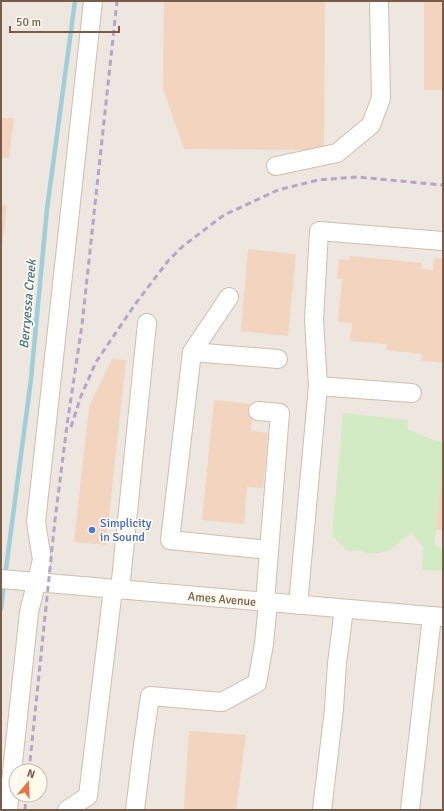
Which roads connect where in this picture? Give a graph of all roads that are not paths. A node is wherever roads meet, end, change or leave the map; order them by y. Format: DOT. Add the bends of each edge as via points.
graph roads {
  1 [pos="93,1"];
  2 [pos="379,1"];
  3 [pos="276,166"];
  4 [pos="443,241"];
  5 [pos="229,297"];
  6 [pos="148,323"];
  7 [pos="192,352"];
  8 [pos="278,359"];
  9 [pos="318,386"];
  10 [pos="412,393"];
  11 [pos="258,411"];
  12 [pos="269,550"];
  13 [pos="1,579"];
  14 [pos="34,582"];
  15 [pos="116,590"];
  16 [pos="267,602"];
  17 [pos="298,605"];
  18 [pos="344,609"];
  19 [pos="438,617"];
  20 [pos="8,810"];
  21 [pos="66,810"];
  22 [pos="135,810"];
  23 [pos="322,810"];
  24 [pos="410,810"];
  1 -- 14 [label="street" via="36,522 42,560"];
  2 -- 3 [label="street" via="381,98 371,125 337,153"];
  4 -- 9 [label="street" via="320,231 314,320"];
  5 -- 7 [label="street"];
  6 -- 15 [label="street"];
  7 -- 8 [label="street"];
  7 -- 12 [label="street" via="170,540"];
  9 -- 10 [label="street"];
  9 -- 17 [label="street"];
  11 -- 12 [label="street" via="280,413"];
  12 -- 16 [label="street"];
  13 -- 14 [label="street, Ames Avenue"];
  14 -- 15 [label="street, Ames Avenue"];
  14 -- 20 [label="street"];
  15 -- 16 [label="street, Ames Avenue"];
  15 -- 21 [label="street" via="88,796"];
  16 -- 17 [label="street, Ames Avenue"];
  16 -- 22 [label="street" via="264,644 257,683 222,702 150,696"];
  17 -- 18 [label="street, Ames Avenue"];
  18 -- 19 [label="street, Ames Avenue"];
  18 -- 23 [label="street"];
  19 -- 24 [label="street"];
}
